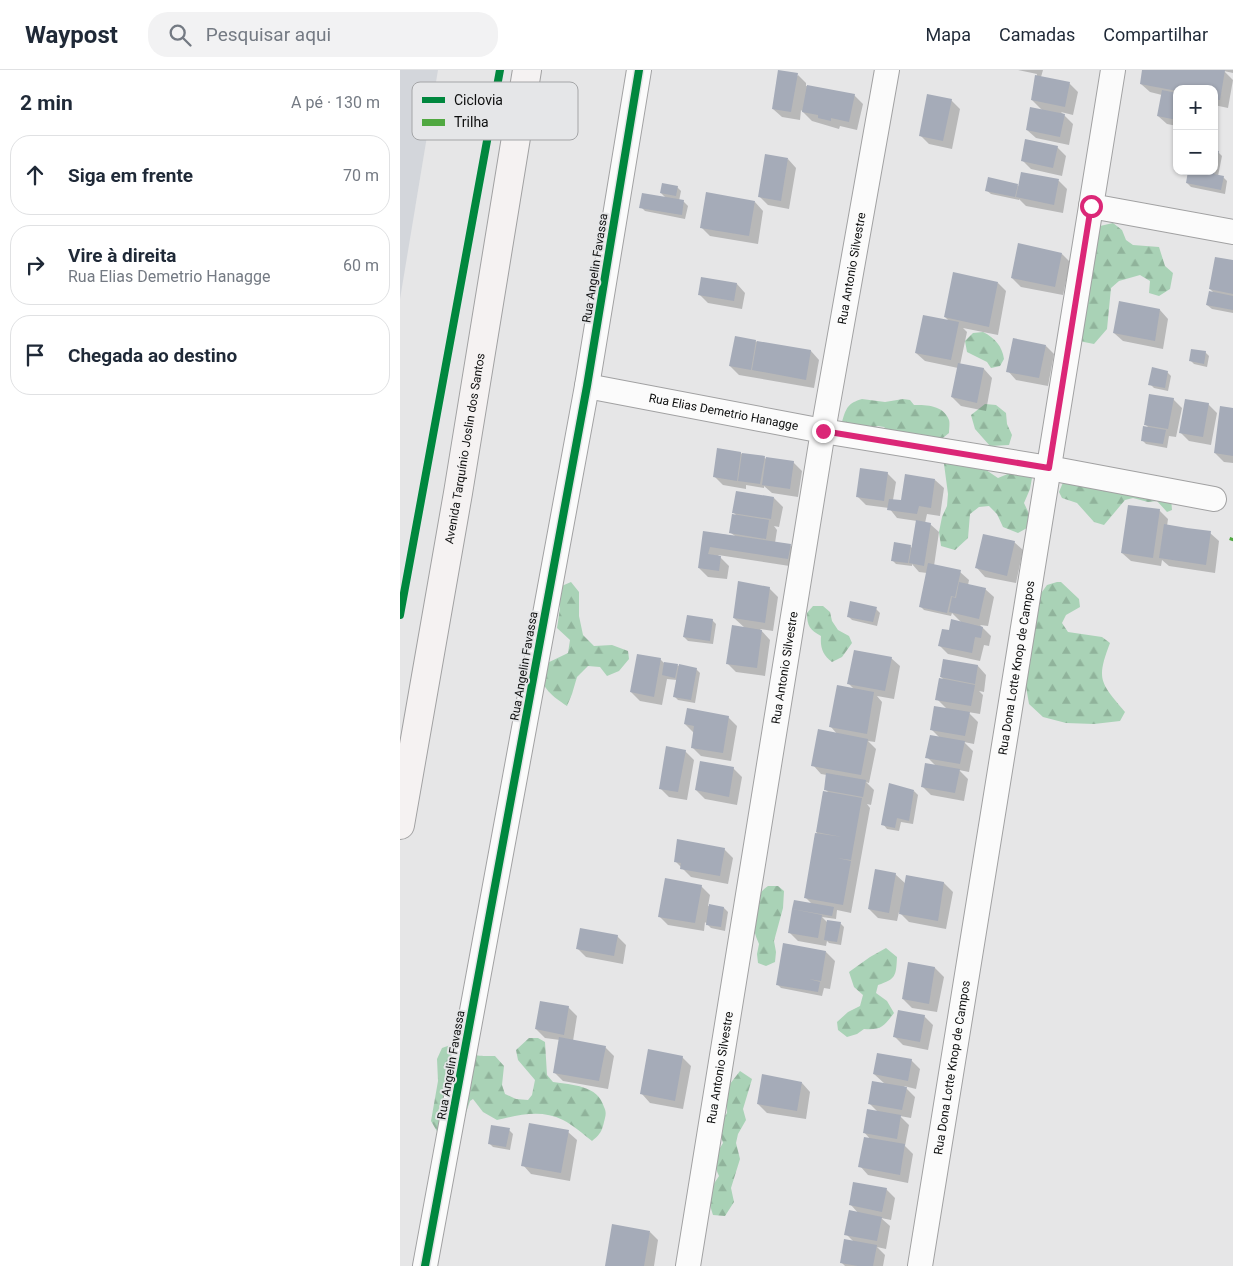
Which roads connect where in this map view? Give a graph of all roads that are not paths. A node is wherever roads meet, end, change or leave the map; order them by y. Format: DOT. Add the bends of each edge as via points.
graph roads {
  1 [pos="639,70"];
  2 [pos="887,70"];
  3 [pos="1114,70"];
  4 [pos="516,140"];
  5 [pos="1091,206"];
  6 [pos="1233,232"];
  7 [pos="587,386"];
  8 [pos="823,431"];
  9 [pos="1049,468"];
  10 [pos="1214,499"];
  11 [pos="400,825"];
  12 [pos="425,1266"];
  13 [pos="688,1266"];
  14 [pos="920,1266"];
  1 -- 7 [label="street, Rua Angelin Favassa"];
  2 -- 8 [label="street, Rua Antonio Silvestre"];
  3 -- 5 [label="street, Rua Dona Lotte Knop de Campos"];
  4 -- 11 [label="main road, Avenida Tarquínio Joslin dos Santos"];
  5 -- 6 [label="street"];
  5 -- 9 [label="street, Rua Dona Lotte Knop de Campos"];
  7 -- 8 [label="street, Rua Elias Demetrio Hanagge"];
  7 -- 12 [label="street, Rua Angelin Favassa"];
  8 -- 9 [label="street, Rua Elias Demetrio Hanagge"];
  8 -- 13 [label="street, Rua Antonio Silvestre"];
  9 -- 10 [label="street, Rua Elias Demetrio Hanagge"];
  9 -- 14 [label="street, Rua Dona Lotte Knop de Campos"];
}
